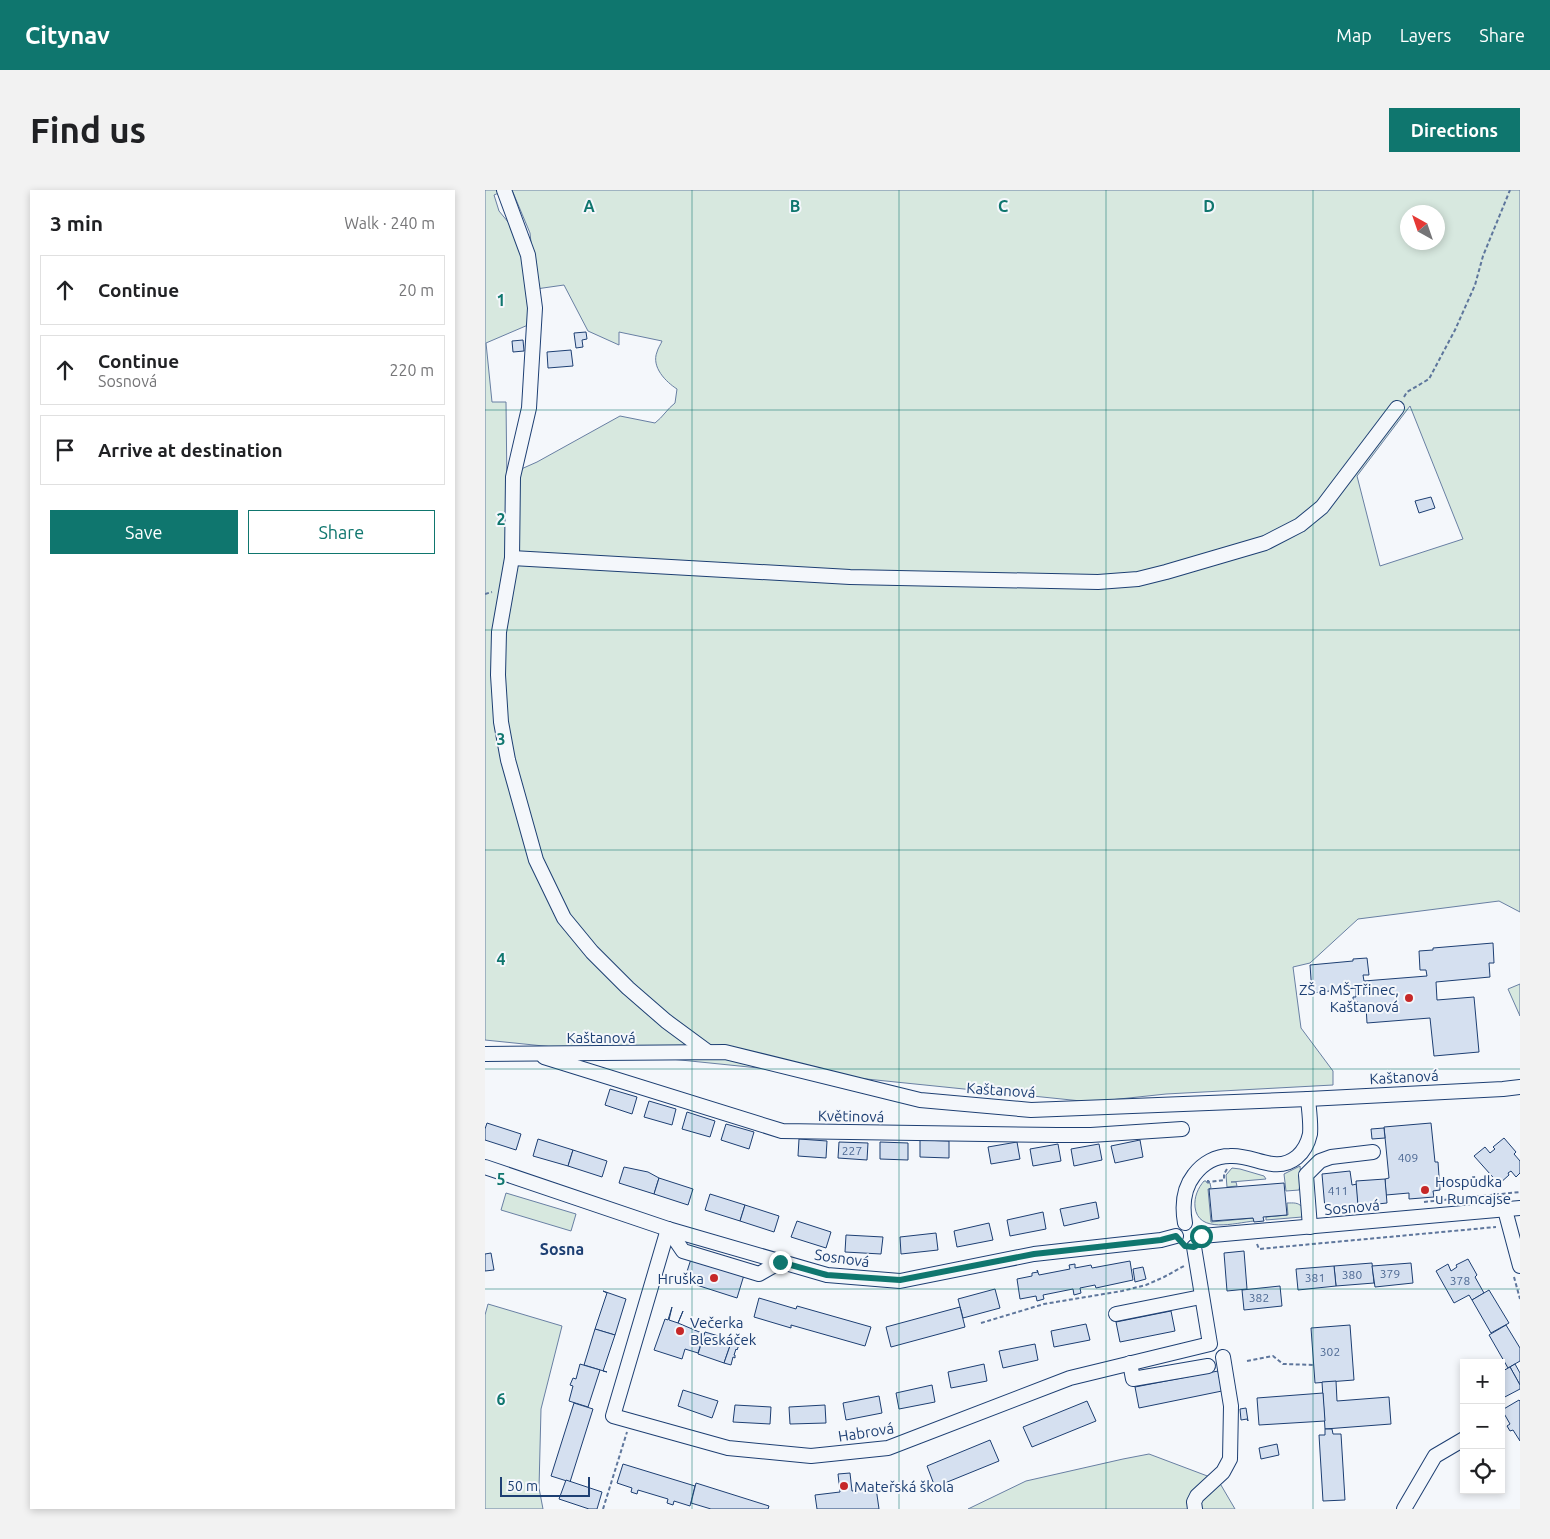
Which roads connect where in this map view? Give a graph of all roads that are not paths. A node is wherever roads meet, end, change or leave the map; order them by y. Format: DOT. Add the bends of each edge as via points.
graph roads {
  1 [pos="504,190"];
  2 [pos="1397,408"];
  3 [pos="512,558"];
  4 [pos="708,1052"];
  5 [pos="531,1053"];
  6 [pos="485,1054"];
  7 [pos="1520,1086"];
  8 [pos="1309,1099"];
  9 [pos="1182,1130"];
  10 [pos="1373,1152"];
  11 [pos="485,1167"];
  12 [pos="1520,1208"];
  13 [pos="1505,1210"];
  14 [pos="1185,1223"];
  15 [pos="1310,1226"];
  16 [pos="668,1229"];
  17 [pos="1176,1236"];
  18 [pos="1198,1242"];
  19 [pos="1517,1269"];
  20 [pos="1201,1297"];
  21 [pos="1116,1314"];
  22 [pos="1223,1357"];
  23 [pos="1130,1363"];
  24 [pos="1208,1366"];
  25 [pos="1460,1441"];
  26 [pos="1195,1509"];
  27 [pos="1404,1509"];
  1 -- 3 [label="street" via="528,255 535,308 529,408 513,477"];
  2 -- 3 [label="street" via="1322,507 1300,526 1265,544 1138,579 1098,582 850,577"];
  3 -- 4 [label="street" via="499,632 501,722 516,792 536,860 564,918 592,952 666,1021"];
  4 -- 5 [label="street, Kaštanová"];
  4 -- 8 [label="street, Kaštanová" via="725,1052 921,1100 1031,1110"];
  5 -- 6 [label="street, Kaštanová"];
  5 -- 9 [label="street, Květinová" via="782,1131 1057,1136"];
  7 -- 8 [label="street, Kaštanová"];
  8 -- 14 [label="street" via="1309,1136 1301,1154 1279,1165 1235,1156 1208,1162 1194,1174 1187,1188 1183,1203"];
  10 -- 15 [label="street" via="1331,1157 1320,1161 1306,1175"];
  11 -- 16 [label="street, Sosnová"];
  12 -- 13 [label="street, Sosnová"];
  13 -- 15 [label="street, Sosnová"];
  13 -- 19 [label="street"];
  14 -- 17 [label="street" via="1176,1228"];
  14 -- 18 [label="street" via="1194,1226"];
  15 -- 18 [label="street, Sosnová"];
  16 -- 17 [label="street, Sosnová" via="827,1275 900,1280 1034,1254"];
  16 -- 23 [label="street, Habrová" via="613,1416 728,1448 811,1456 888,1448 1070,1378"];
  17 -- 18 [label="street" via="1185,1246"];
  18 -- 20 [label="street, Habrová" via="1196,1262"];
  20 -- 21 [label="street"];
  20 -- 23 [label="street, Habrová" via="1210,1344"];
  22 -- 26 [label="street" via="1231,1406 1230,1459 1223,1472 1197,1496"];
  23 -- 24 [label="street" via="1133,1379"];
  25 -- 27 [label="street" via="1435,1456"];
}
